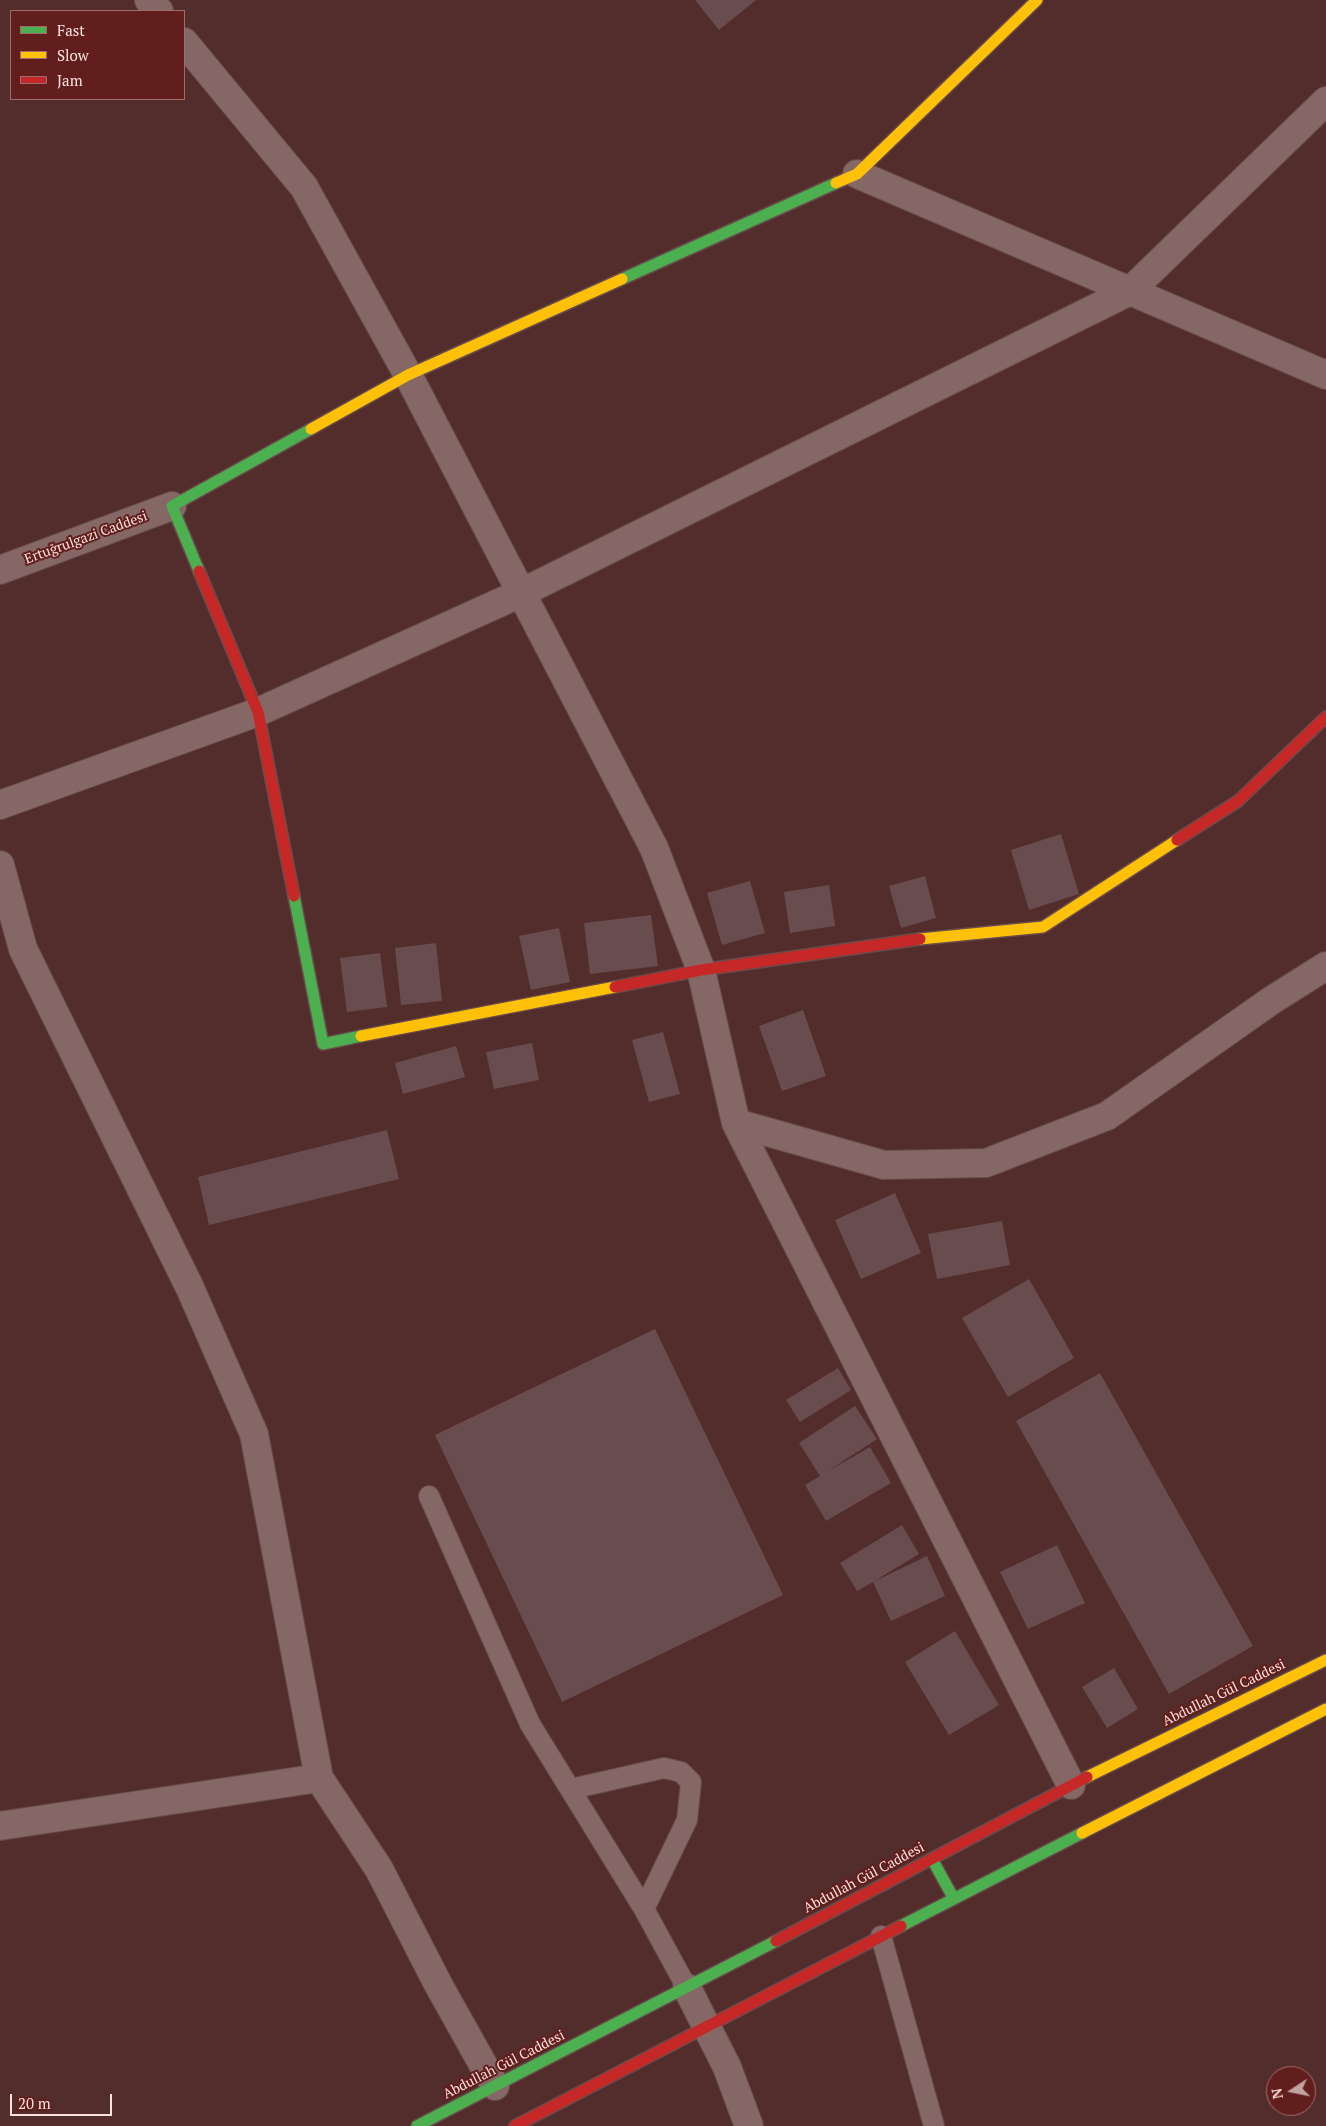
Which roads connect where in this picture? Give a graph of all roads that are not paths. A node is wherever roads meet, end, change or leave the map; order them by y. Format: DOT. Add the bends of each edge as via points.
graph roads {
  1 [pos="150,0"];
  2 [pos="1037,0"];
  3 [pos="158,10"];
  4 [pos="185,43"];
  5 [pos="1326,100"];
  6 [pos="857,174"];
  7 [pos="1130,291"];
  8 [pos="1326,375"];
  9 [pos="408,376"];
  10 [pos="172,506"];
  11 [pos="0,570"];
  12 [pos="521,592"];
  13 [pos="258,712"];
  14 [pos="1326,717"];
  15 [pos="0,805"];
  16 [pos="0,865"];
  17 [pos="1326,966"];
  18 [pos="701,970"];
  19 [pos="736,1123"];
  20 [pos="429,1496"];
  21 [pos="1326,1660"];
  22 [pos="1326,1709"];
  23 [pos="319,1778"];
  24 [pos="1072,1785"];
  25 [pos="571,1789"];
  26 [pos="0,1826"];
  27 [pos="932,1859"];
  28 [pos="954,1899"];
  29 [pos="644,1909"];
  30 [pos="881,1936"];
  31 [pos="687,1988"];
  32 [pos="706,2025"];
  33 [pos="495,2086"];
  34 [pos="417,2126"];
  35 [pos="515,2126"];
  36 [pos="750,2126"];
  37 [pos="934,2126"];
  1 -- 3 [label="street"];
  2 -- 6 [label="street"];
  4 -- 9 [label="street" via="304,187"];
  5 -- 7 [label="street"];
  6 -- 7 [label="street"];
  6 -- 9 [label="street"];
  7 -- 8 [label="street"];
  7 -- 12 [label="street"];
  9 -- 10 [label="street"];
  9 -- 12 [label="street"];
  10 -- 11 [label="street, Ertuğrulgazi Caddesi"];
  10 -- 13 [label="street"];
  12 -- 13 [label="street"];
  12 -- 18 [label="street" via="654,848"];
  13 -- 15 [label="street"];
  13 -- 18 [label="street" via="323,1044"];
  14 -- 18 [label="street" via="1238,800 1043,927 901,941"];
  16 -- 23 [label="street" via="23,949 190,1288 254,1434"];
  17 -- 19 [label="street" via="1272,1000 1108,1116 986,1163 884,1165"];
  18 -- 19 [label="street"];
  19 -- 24 [label="street"];
  20 -- 25 [label="lane" via="530,1724"];
  21 -- 24 [label="street, Abdullah Gül Caddesi"];
  22 -- 28 [label="street"];
  23 -- 26 [label="street"];
  23 -- 33 [label="street" via="379,1869"];
  24 -- 27 [label="street, Abdullah Gül Caddesi"];
  25 -- 29 [label="lane"];
  25 -- 29 [label="lane" via="664,1768 681,1772 691,1782 687,1820"];
  27 -- 28 [label="street"];
  27 -- 31 [label="street, Abdullah Gül Caddesi"];
  28 -- 30 [label="street"];
  29 -- 31 [label="lane"];
  30 -- 32 [label="street"];
  30 -- 37 [label="lane"];
  31 -- 32 [label="street"];
  31 -- 33 [label="street, Abdullah Gül Caddesi"];
  32 -- 35 [label="street"];
  32 -- 36 [label="street"];
  33 -- 34 [label="street, Abdullah Gül Caddesi"];
}
